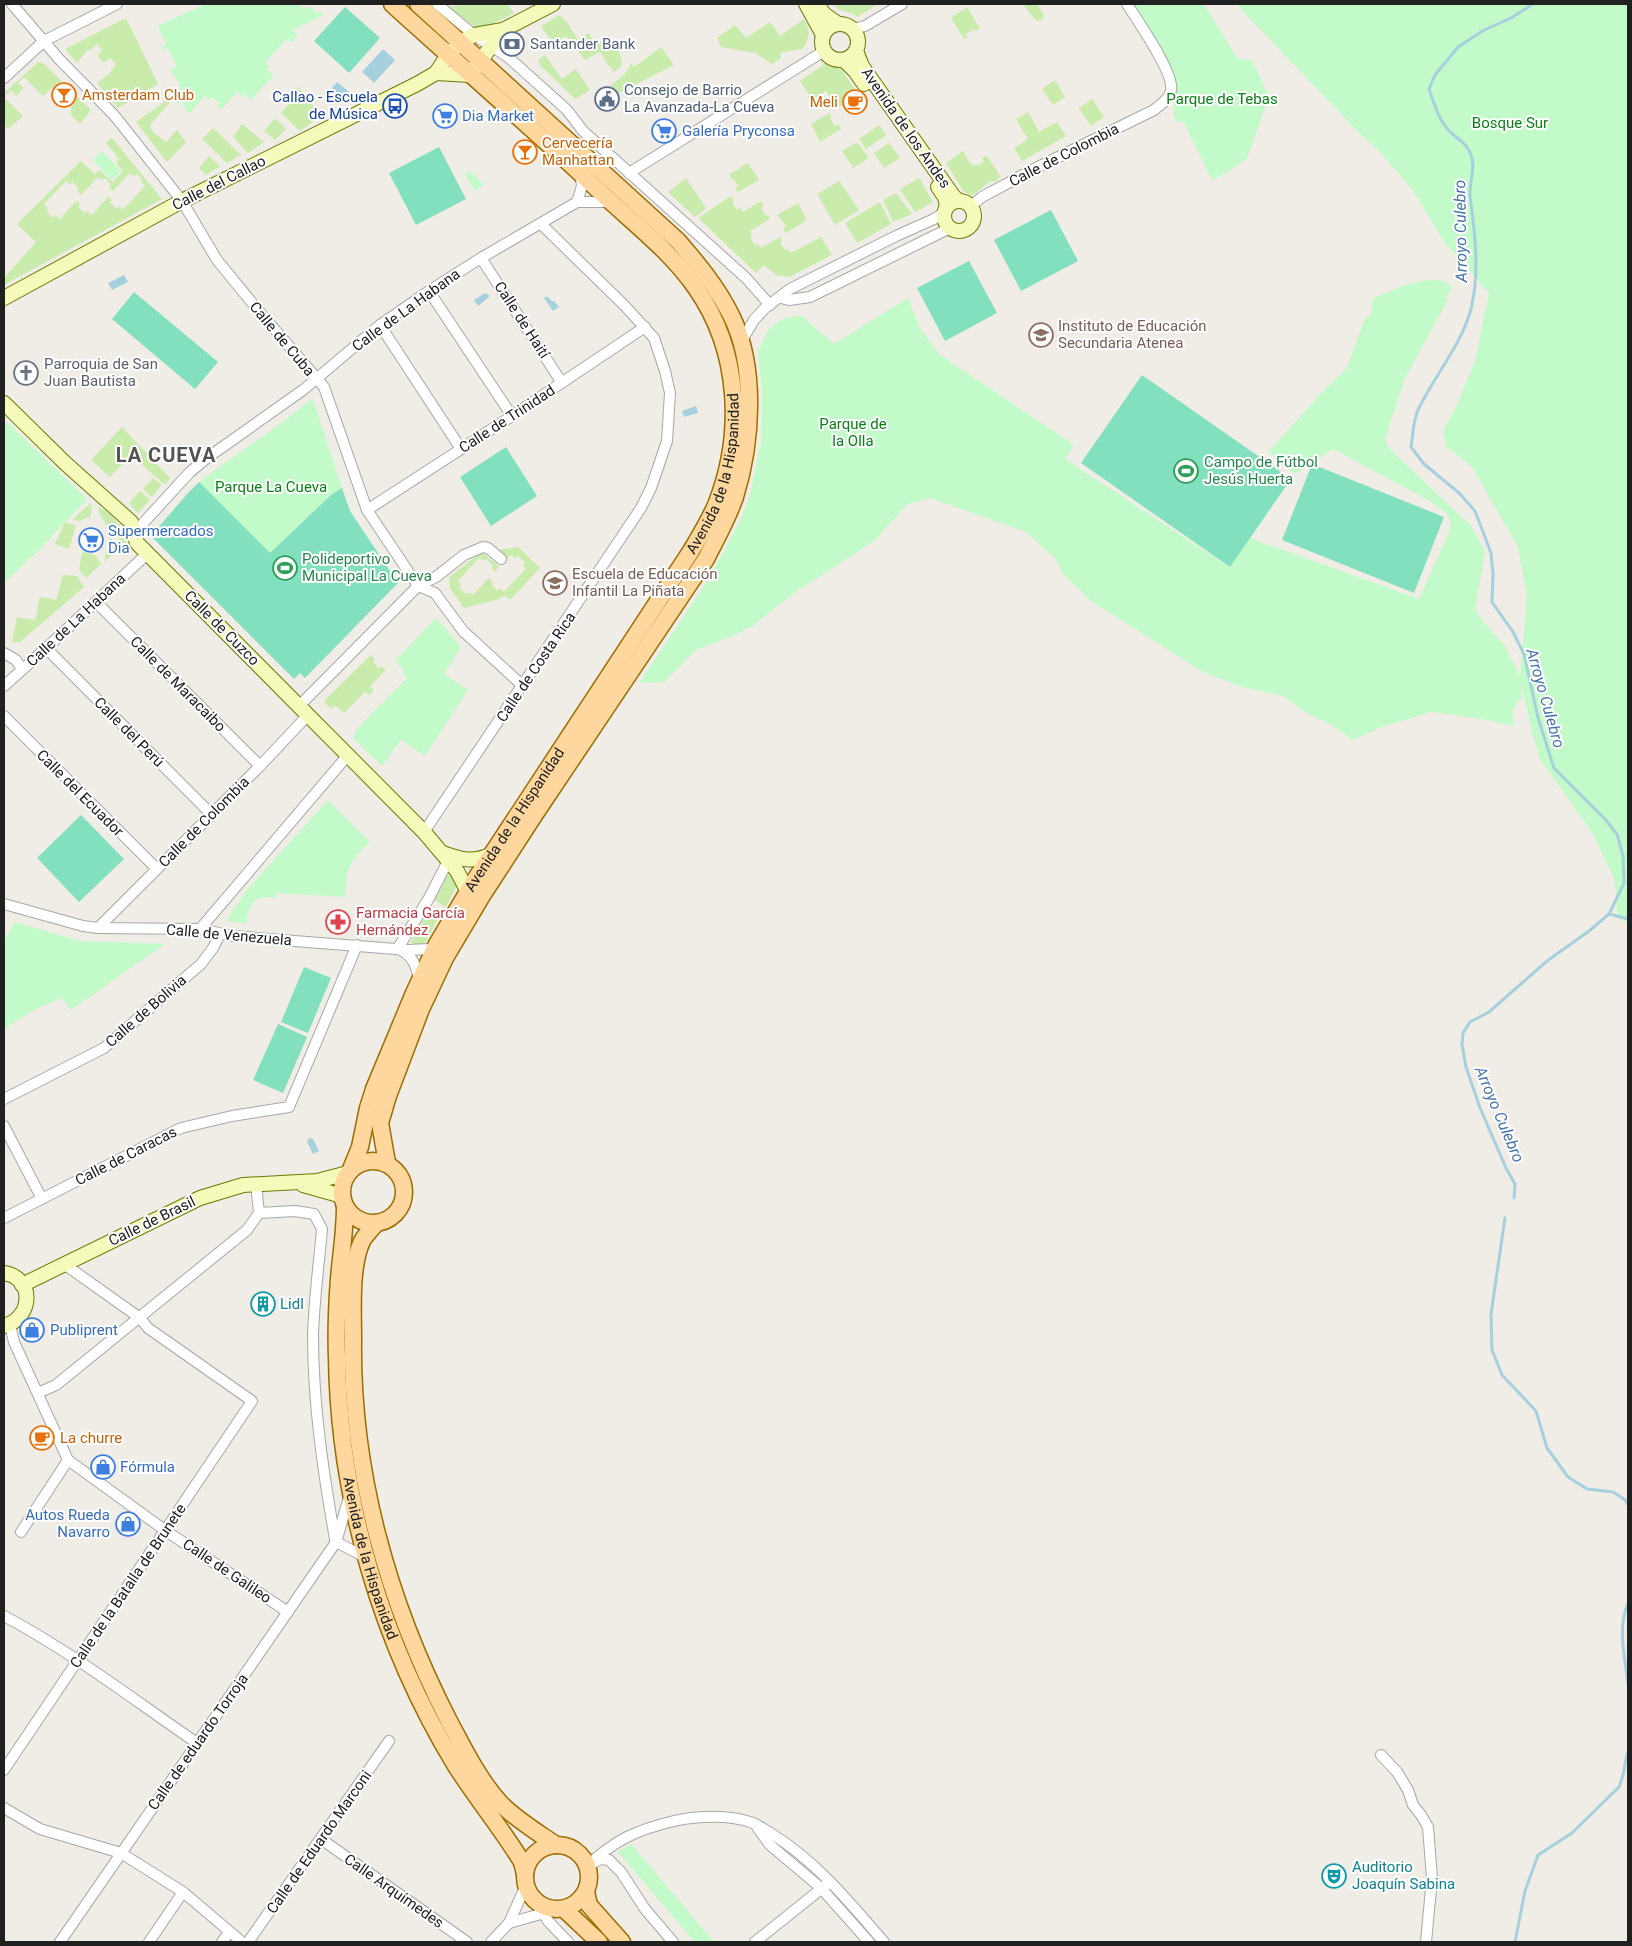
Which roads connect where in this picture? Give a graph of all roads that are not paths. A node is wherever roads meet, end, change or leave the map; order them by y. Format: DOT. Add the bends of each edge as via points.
graph roads {
  1 [pos="12,4"];
  2 [pos="117,4"];
  3 [pos="392,4"];
  4 [pos="418,4"];
  5 [pos="437,4"];
  6 [pos="554,4"];
  7 [pos="806,4"];
  8 [pos="817,4"];
  9 [pos="902,4"];
  10 [pos="1127,4"];
  11 [pos="838,24"];
  12 [pos="853,29"];
  13 [pos="503,30"];
  14 [pos="823,35"];
  15 [pos="428,38"];
  16 [pos="467,39"];
  17 [pos="44,41"];
  18 [pos="491,47"];
  19 [pos="824,51"];
  20 [pos="856,51"];
  21 [pos="448,55"];
  22 [pos="844,60"];
  23 [pos="482,61"];
  24 [pos="436,73"];
  25 [pos="470,75"];
  26 [pos="4,78"];
  27 [pos="580,173"];
  28 [pos="629,173"];
  29 [pos="182,201"];
  30 [pos="577,202"];
  31 [pos="610,202"];
  32 [pos="955,207"];
  33 [pos="541,224"];
  34 [pos="950,228"];
  35 [pos="481,258"];
  36 [pos="429,291"];
  37 [pos="4,298"];
  38 [pos="781,298"];
  39 [pos="770,305"];
  40 [pos="380,325"];
  41 [pos="646,327"];
  42 [pos="741,343"];
  43 [pos="316,379"];
  44 [pos="562,383"];
  45 [pos="4,403"];
  46 [pos="512,416"];
  47 [pos="461,449"];
  48 [pos="367,510"];
  49 [pos="134,532"];
  50 [pos="148,553"];
  51 [pos="501,560"];
  52 [pos="418,586"];
  53 [pos="96,602"];
  54 [pos="46,648"];
  55 [pos="4,653"];
  56 [pos="22,669"];
  57 [pos="4,686"];
  58 [pos="524,686"];
  59 [pos="304,710"];
  60 [pos="4,716"];
  61 [pos="348,755"];
  62 [pos="260,766"];
  63 [pos="212,814"];
  64 [pos="424,832"];
  65 [pos="492,854"];
  66 [pos="446,857"];
  67 [pos="157,869"];
  68 [pos="468,892"];
  69 [pos="4,904"];
  70 [pos="98,928"];
  71 [pos="200,929"];
  72 [pos="220,934"];
  73 [pos="437,944"];
  74 [pos="357,945"];
  75 [pos="398,948"];
  76 [pos="419,982"];
  77 [pos="4,1099"];
  78 [pos="4,1126"];
  79 [pos="386,1163"];
  80 [pos="349,1171"];
  81 [pos="290,1182"];
  82 [pos="256,1184"];
  83 [pos="42,1200"];
  84 [pos="344,1202"];
  85 [pos="259,1213"];
  86 [pos="4,1218"];
  87 [pos="376,1223"];
  88 [pos="64,1264"];
  89 [pos="5,1272"];
  90 [pos="22,1285"];
  91 [pos="140,1318"];
  92 [pos="7,1325"];
  93 [pos="38,1394"];
  94 [pos="68,1460"];
  95 [pos="350,1491"];
  96 [pos="166,1531"];
  97 [pos="21,1532"];
  98 [pos="336,1542"];
  99 [pos="367,1558"];
  100 [pos="288,1612"];
  101 [pos="4,1616"];
  102 [pos="77,1661"];
  103 [pos="389,1741"];
  104 [pos="197,1744"];
  105 [pos="1381,1755"];
  106 [pos="4,1770"];
  107 [pos="4,1808"];
  108 [pos="753,1822"];
  109 [pos="320,1839"];
  110 [pos="556,1845"];
  111 [pos="121,1853"];
  112 [pos="587,1866"];
  113 [pos="525,1880"];
  114 [pos="830,1881"];
  115 [pos="821,1888"];
  116 [pos="183,1892"];
  117 [pos="586,1892"];
  118 [pos="549,1911"];
  119 [pos="509,1923"];
  120 [pos="230,1932"];
  121 [pos="60,1942"];
  122 [pos="149,1942"];
  123 [pos="222,1942"];
  124 [pos="242,1942"];
  125 [pos="248,1942"];
  126 [pos="467,1942"];
  127 [pos="491,1942"];
  128 [pos="568,1942"];
  129 [pos="599,1942"];
  130 [pos="622,1942"];
  131 [pos="674,1942"];
  132 [pos="755,1942"];
  133 [pos="869,1942"];
  134 [pos="884,1942"];
  135 [pos="1426,1942"];
  1 -- 17 [label="street, Calle de Cuba"];
  2 -- 17 [label="street"];
  3 -- 15 [label="main road, Avenida de la Hispanidad"];
  4 -- 16 [label="main road, Avenida de la Hispanidad"];
  5 -- 16 [label="street, Avenida de la Hispanidad"];
  6 -- 13 [label="street"];
  7 -- 14 [label="street"];
  8 -- 11 [label="street"];
  9 -- 12 [label="street" via="865,26"];
  10 -- 32 [label="street, Calle de Colombia" via="1169,75 1172,90 1167,98 1160,106 982,197"];
  11 -- 12 [label="street"];
  11 -- 14 [label="street" via="832,25"];
  12 -- 20 [label="street" via="859,40"];
  13 -- 16 [label="street"];
  13 -- 18 [label="street"];
  14 -- 19 [label="street"];
  15 -- 21 [label="main road, Avenida de la Hispanidad"];
  15 -- 24 [label="street" via="437,58"];
  16 -- 18 [label="street, Avenida de la Hispanidad"];
  16 -- 21 [label="street, Calle del Callao"];
  16 -- 23 [label="main road, Avenida de la Hispanidad"];
  17 -- 26 [label="street"];
  17 -- 29 [label="street, Calle de Cuba" via="114,115"];
  18 -- 23 [label="street"];
  18 -- 28 [label="street, Avenida de la Hispanidad" via="508,57 567,110 584,132"];
  19 -- 22 [label="street" via="832,59"];
  19 -- 28 [label="street"];
  20 -- 22 [label="street"];
  20 -- 32 [label="street, Avenida de los Andes" via="862,66 954,197"];
  21 -- 24 [label="street, Calle del Callao"];
  21 -- 25 [label="main road, Avenida de la Hispanidad"];
  22 -- 32 [label="street, Avenida de los Andes" via="945,198"];
  23 -- 25 [label="street"];
  23 -- 42 [label="main road, Avenida de la Hispanidad" via="678,241 723,300"];
  24 -- 25 [label="street"];
  24 -- 29 [label="street, Calle del Callao"];
  25 -- 27 [label="main road, Avenida de la Hispanidad"];
  27 -- 30 [label="street" via="582,186"];
  27 -- 31 [label="main road, Avenida de la Hispanidad"];
  28 -- 39 [label="street, Avenida de la Hispanidad" via="746,278"];
  29 -- 37 [label="street, Calle del Callao"];
  29 -- 43 [label="street, Calle de Cuba" via="217,260"];
  30 -- 31 [label="street"];
  30 -- 33 [label="street, Calle de La Habana"];
  31 -- 65 [label="main road, Avenida de la Hispanidad" via="680,268 709,308 725,345 733,381 734,418 730,453 716,504 691,552"];
  32 -- 34 [label="street, Avenida de los Andes" via="944,219"];
  32 -- 34 [label="street" via="973,215 970,225 961,231"];
  32 -- 38 [label="street, Calle de Colombia" via="790,289"];
  33 -- 35 [label="street, Calle de La Habana"];
  33 -- 41 [label="street, Calle de Costa Rica"];
  34 -- 38 [label="street" via="810,297"];
  35 -- 36 [label="street, Calle de La Habana"];
  35 -- 44 [label="street, Calle de Haití"];
  36 -- 40 [label="street, Calle de La Habana"];
  36 -- 46 [label="street"];
  38 -- 39 [label="street, Calle de Colombia"];
  39 -- 42 [label="street, Calle de Colombia" via="754,320"];
  40 -- 43 [label="street, Calle de La Habana"];
  40 -- 47 [label="street"];
  41 -- 44 [label="street, Calle de Trinidad"];
  41 -- 58 [label="street, Calle de Costa Rica" via="654,338 670,393 667,441 651,488 627,530"];
  42 -- 79 [label="main road, Avenida de la Hispanidad" via="748,383 744,464 722,528 706,558 488,886 445,958 418,1018 380,1123"];
  43 -- 48 [label="street, Calle de Cuba" via="324,387"];
  43 -- 49 [label="street, Calle de La Habana" via="190,472"];
  44 -- 46 [label="street, Calle de Trinidad"];
  45 -- 49 [label="street, Calle de Cuzco" via="122,513 131,522"];
  46 -- 47 [label="street, Calle de Trinidad"];
  47 -- 48 [label="street, Calle de Trinidad"];
  48 -- 52 [label="street, Calle de Cuba"];
  49 -- 50 [label="street, Calle de Cuzco" via="138,543"];
  50 -- 53 [label="street, Calle de La Habana"];
  50 -- 59 [label="street, Calle de Cuzco"];
  51 -- 52 [label="street, Calle de Colombia" via="483,547 464,555 436,577"];
  52 -- 58 [label="street, Calle de Cuba" via="435,593 463,632"];
  52 -- 59 [label="street, Calle de Colombia"];
  53 -- 54 [label="street, Calle de La Habana"];
  53 -- 62 [label="street, Calle de Maracaibo"];
  54 -- 56 [label="street, Calle de La Habana"];
  54 -- 63 [label="street, Calle del Perú"];
  55 -- 56 [label="street" via="16,660"];
  56 -- 57 [label="street, Calle de La Habana"];
  58 -- 64 [label="street, Calle de Costa Rica"];
  59 -- 61 [label="street, Calle de Cuzco"];
  59 -- 62 [label="street, Calle de Colombia"];
  60 -- 67 [label="street, Calle del Ecuador"];
  61 -- 64 [label="street, Calle de Cuzco"];
  61 -- 71 [label="street"];
  62 -- 63 [label="street, Calle de Colombia"];
  63 -- 67 [label="street, Calle de Colombia"];
  64 -- 66 [label="street, Calle de Cuzco"];
  65 -- 66 [label="street" via="479,860"];
  65 -- 68 [label="main road, Avenida de la Hispanidad"];
  66 -- 68 [label="street, Calle de Cuzco" via="458,871"];
  66 -- 75 [label="street" via="424,906"];
  67 -- 70 [label="street, Calle de Colombia"];
  68 -- 73 [label="main road, Avenida de la Hispanidad"];
  69 -- 70 [label="street, Calle de Venezuela"];
  70 -- 71 [label="street, Calle de Venezuela"];
  71 -- 72 [label="street, Calle de Venezuela"];
  72 -- 74 [label="street, Calle de Venezuela"];
  72 -- 77 [label="street, Calle de Bolivia" via="201,964 104,1048"];
  73 -- 75 [label="street, Calle de Venezuela" via="425,950"];
  73 -- 76 [label="main road, Avenida de la Hispanidad"];
  74 -- 75 [label="street, Calle de Venezuela"];
  74 -- 83 [label="street, Calle de Caracas" via="289,1107 180,1128"];
  75 -- 76 [label="street" via="413,960"];
  76 -- 80 [label="main road, Avenida de la Hispanidad" via="374,1089 360,1147"];
  78 -- 83 [label="street"];
  79 -- 80 [label="main road" via="368,1161"];
  79 -- 87 [label="main road" via="401,1177 404,1197 394,1215"];
  80 -- 81 [label="street, Calle de Brasil" via="317,1181"];
  80 -- 84 [label="main road" via="342,1184"];
  81 -- 82 [label="street, Calle de Brasil"];
  81 -- 84 [label="street, Calle de Brasil" via="317,1188"];
  82 -- 85 [label="street"];
  82 -- 88 [label="street, Calle de Brasil" via="229,1188 200,1198"];
  83 -- 86 [label="street, Calle de Caracas"];
  84 -- 87 [label="main road" via="358,1220"];
  84 -- 95 [label="main road, Avenida de la Hispanidad" via="337,1357 342,1444"];
  85 -- 91 [label="street" via="247,1230"];
  85 -- 98 [label="street" via="295,1211 314,1214 322,1229 314,1334 315,1397 322,1466"];
  87 -- 110 [label="main road, Avenida de la Hispanidad" via="362,1240 356,1260 353,1371 360,1449 381,1553 419,1658 470,1759 501,1803"];
  88 -- 90 [label="street, Calle de Brasil"];
  88 -- 91 [label="street"];
  89 -- 90 [label="street"];
  90 -- 92 [label="street" via="26,1292 26,1307 17,1320"];
  91 -- 93 [label="street" via="56,1385"];
  91 -- 96 [label="street, Calle de la Batalla de Brunete" via="148,1328 252,1401"];
  92 -- 93 [label="street, Calle de Galileo"];
  93 -- 94 [label="street, Calle de Galileo"];
  94 -- 96 [label="street, Calle de Galileo"];
  94 -- 97 [label="street"];
  95 -- 98 [label="street, Calle de eduardo Torroja"];
  95 -- 99 [label="main road, Avenida de la Hispanidad"];
  96 -- 100 [label="street, Calle de Galileo"];
  96 -- 102 [label="street, Calle de la Batalla de Brunete"];
  98 -- 99 [label="street"];
  98 -- 100 [label="street, Calle de eduardo Torroja"];
  99 -- 113 [label="main road, Avenida de la Hispanidad" via="387,1621 429,1716 456,1766 522,1862"];
  100 -- 104 [label="street, Calle de eduardo Torroja"];
  101 -- 102 [label="street"];
  102 -- 104 [label="street"];
  102 -- 106 [label="street, Calle de la Batalla de Brunete"];
  103 -- 109 [label="street, Calle de Eduardo Marconi"];
  104 -- 111 [label="street, Calle de eduardo Torroja"];
  105 -- 135 [label="street" via="1397,1772 1428,1827 1432,1878"];
  107 -- 111 [label="street" via="40,1829"];
  108 -- 112 [label="street" via="717,1817 688,1818 652,1826 613,1844"];
  108 -- 114 [label="street" via="784,1842"];
  108 -- 115 [label="street" via="770,1845"];
  109 -- 125 [label="street, Calle de Eduardo Marconi"];
  109 -- 126 [label="street, Calle Arquímedes"];
  110 -- 112 [label="main road" via="569,1847 580,1854"];
  110 -- 113 [label="main road" via="541,1849 530,1860"];
  111 -- 116 [label="street"];
  111 -- 121 [label="street, Calle de eduardo Torroja"];
  112 -- 117 [label="main road"];
  112 -- 131 [label="street" via="601,1859 609,1860 621,1872 644,1910"];
  113 -- 118 [label="main road" via="530,1894"];
  113 -- 119 [label="street"];
  114 -- 115 [label="street"];
  114 -- 134 [label="street"];
  115 -- 132 [label="street"];
  115 -- 133 [label="street"];
  116 -- 120 [label="street"];
  116 -- 122 [label="street"];
  117 -- 118 [label="main road" via="573,1905"];
  117 -- 130 [label="main road" via="588,1904"];
  118 -- 119 [label="street"];
  118 -- 128 [label="street"];
  118 -- 129 [label="main road"];
  119 -- 127 [label="street"];
  120 -- 123 [label="street"];
  120 -- 124 [label="street"];
}
